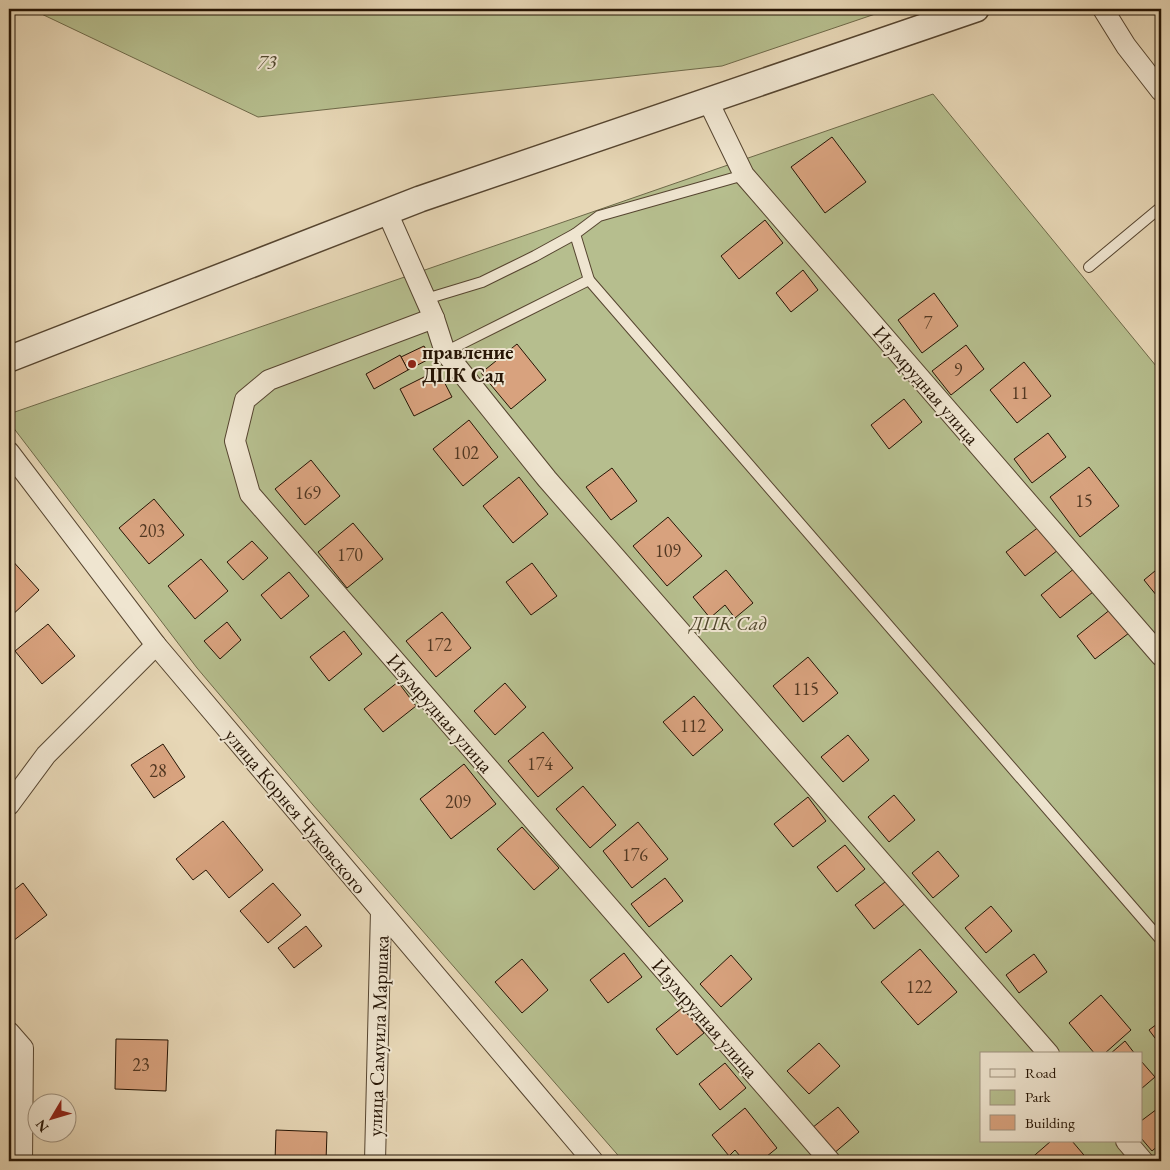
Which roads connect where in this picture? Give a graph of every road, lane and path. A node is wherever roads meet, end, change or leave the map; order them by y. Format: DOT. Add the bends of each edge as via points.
graph roads {
  1 [pos="976,9"];
  2 [pos="1103,9"];
  3 [pos="1161,91"];
  4 [pos="708,102"];
  5 [pos="744,175"];
  6 [pos="1161,206"];
  7 [pos="387,212"];
  8 [pos="575,234"];
  9 [pos="1089,267"];
  10 [pos="589,280"];
  11 [pos="430,308"];
  12 [pos="445,352"];
  13 [pos="9,359"];
  14 [pos="9,452"];
  15 [pos="156,645"];
  16 [pos="1161,656"];
  17 [pos="9,805"];
  18 [pos="381,911"];
  19 [pos="1161,940"];
  20 [pos="9,1032"];
  21 [pos="1047,1052"];
  22 [pos="1127,1142"];
  23 [pos="22,1161"];
  24 [pos="375,1161"];
  25 [pos="593,1161"];
  26 [pos="830,1161"];
  27 [pos="1143,1161"];
  1 -- 4 [label="street"];
  2 -- 3 [label="street" via="1126,46"];
  4 -- 5 [label="street, Изумрудная улица"];
  4 -- 7 [label="street"];
  5 -- 8 [label="lane" via="600,216"];
  5 -- 16 [label="street, Изумрудная улица"];
  6 -- 9 [label="lane"];
  7 -- 11 [label="street"];
  7 -- 13 [label="street"];
  8 -- 10 [label="lane"];
  8 -- 11 [label="lane"];
  10 -- 12 [label="lane"];
  10 -- 19 [label="lane"];
  11 -- 12 [label="street"];
  11 -- 26 [label="street, Изумрудная улица" via="269,380 246,400 235,441 250,494"];
  12 -- 21 [label="street" via="547,479"];
  14 -- 15 [label="street, улица Корнея Чуковского"];
  15 -- 17 [label="street" via="46,755"];
  15 -- 18 [label="street, улица Корнея Чуковского"];
  18 -- 24 [label="street, улица Самуила Маршака"];
  18 -- 25 [label="street, улица Корнея Чуковского"];
  20 -- 23 [label="street" via="23,1048"];
  22 -- 27 [label="street"];
}
